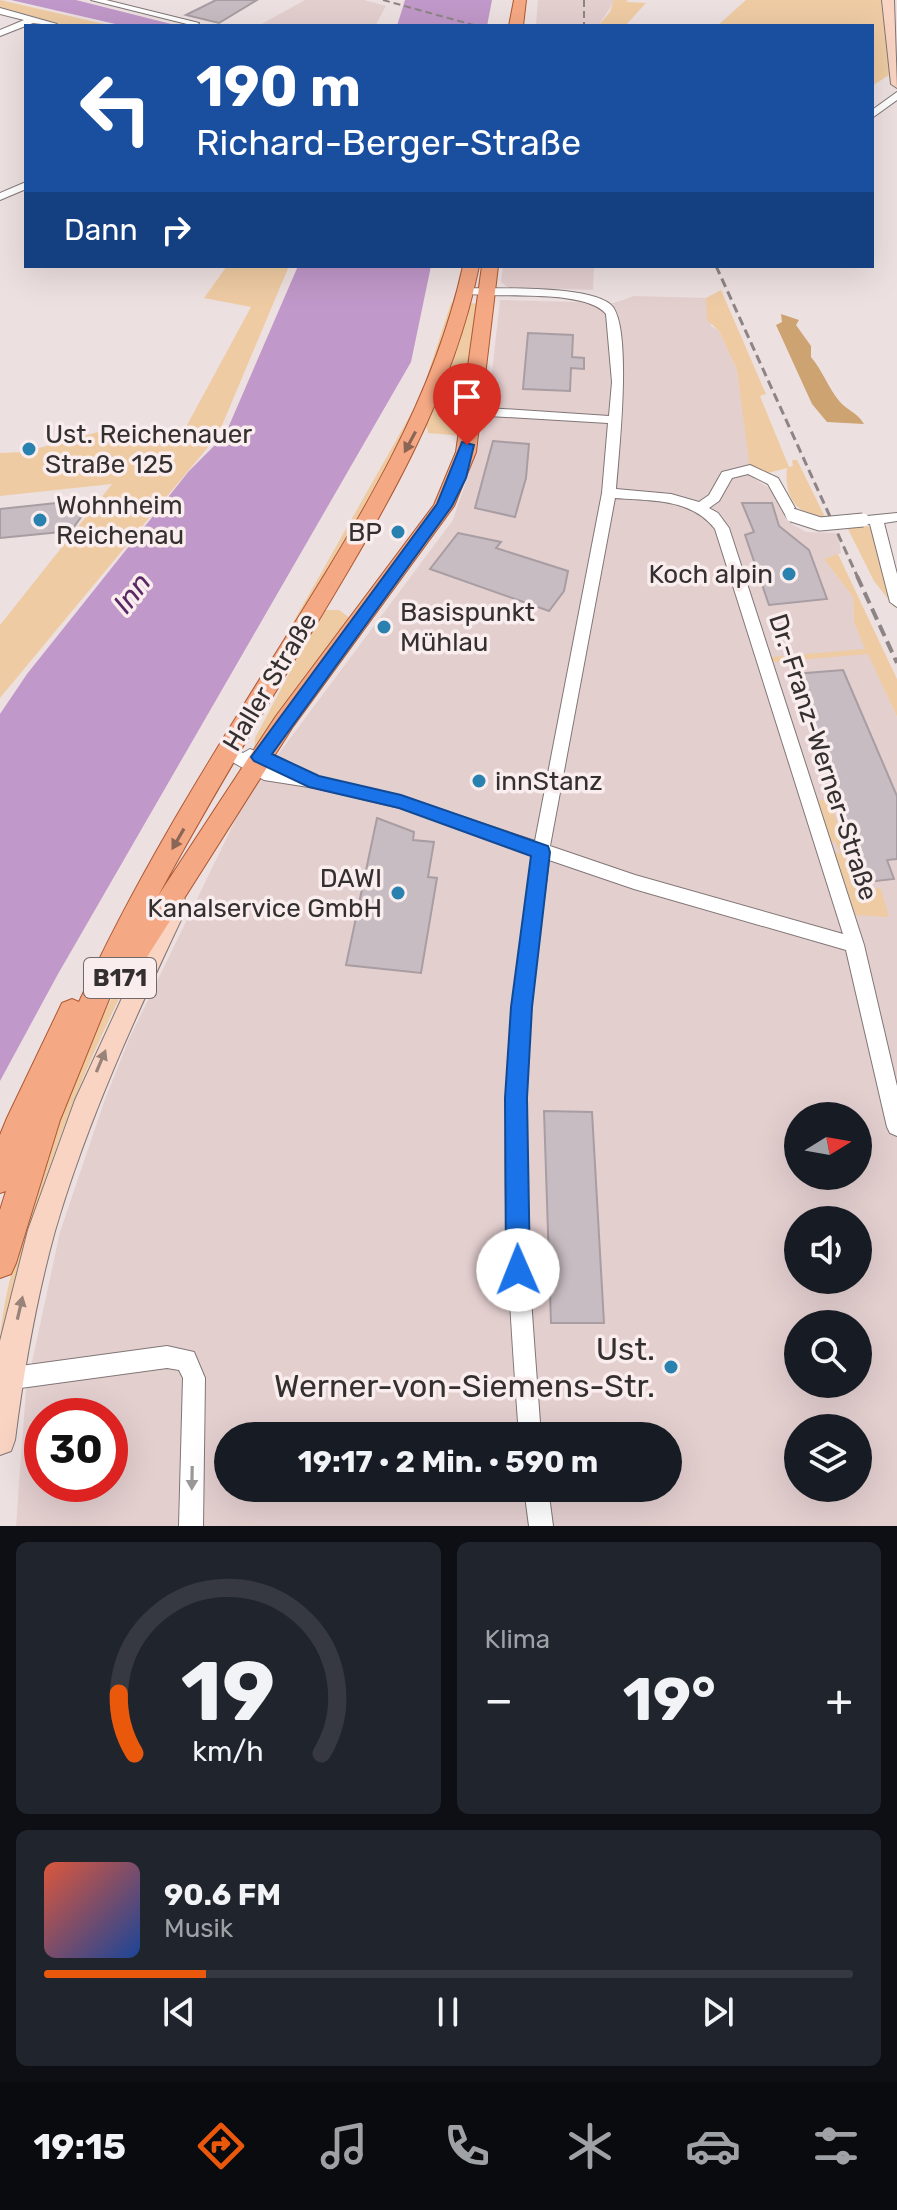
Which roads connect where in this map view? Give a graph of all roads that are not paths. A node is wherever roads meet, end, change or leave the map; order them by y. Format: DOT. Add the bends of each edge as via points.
graph roads {
  1 [pos="95,0"];
  2 [pos="520,0"];
  3 [pos="892,3"];
  4 [pos="0,11"];
  5 [pos="33,20"];
  6 [pos="195,23"];
  7 [pos="47,24"];
  8 [pos="516,24"];
  9 [pos="0,33"];
  10 [pos="897,84"];
  11 [pos="897,95"];
  12 [pos="874,113"];
  13 [pos="24,186"];
  14 [pos="1,197"];
  15 [pos="471,268"];
  16 [pos="489,268"];
  17 [pos="476,291"];
  18 [pos="472,411"];
  19 [pos="617,420"];
  20 [pos="609,493"];
  21 [pos="701,507"];
  22 [pos="897,517"];
  23 [pos="870,520"];
  24 [pos="897,602"];
  25 [pos="339,612"];
  26 [pos="228,752"];
  27 [pos="256,762"];
  28 [pos="541,852"];
  29 [pos="192,868"];
  30 [pos="147,890"];
  31 [pos="855,945"];
  32 [pos="57,1095"];
  33 [pos="897,1127"];
  34 [pos="0,1179"];
  35 [pos="0,1263"];
  36 [pos="6,1379"];
  37 [pos="529,1422"];
  38 [pos="0,1440"];
  39 [pos="538,1502"];
  40 [pos="191,1526"];
  41 [pos="541,1526"];
  1 -- 6 [label="street"];
  2 -- 8 [label="main road"];
  3 -- 10 [label="main road"];
  4 -- 5 [label="street"];
  5 -- 7 [label="street"];
  5 -- 9 [label="street"];
  11 -- 12 [label="street"];
  13 -- 14 [label="street"];
  15 -- 17 [label="main road, Haller Straße / B171"];
  16 -- 17 [label="main road, Haller Straße / B171"];
  17 -- 18 [label="main road, Haller Straße / B171"];
  17 -- 19 [label="street" via="583,296 607,307 618,379"];
  17 -- 25 [label="main road, Haller Straße / B171, one-way"];
  18 -- 19 [label="street"];
  18 -- 25 [label="main road, Haller Straße / B171" via="466,452 444,506"];
  19 -- 20 [label="street"];
  20 -- 21 [label="street"];
  20 -- 28 [label="street"];
  21 -- 23 [label="street, bridge" via="714,498 727,475 750,469 773,481 792,515 820,524"];
  21 -- 31 [label="street, Dr.-Franz-Werner-Straße" via="722,528"];
  22 -- 23 [label="street"];
  23 -- 24 [label="street"];
  25 -- 26 [label="main road, Haller Straße / B171"];
  25 -- 27 [label="main road, Haller Straße / B171"];
  26 -- 27 [label="street"];
  26 -- 30 [label="main road, Haller Straße / B171, one-way"];
  27 -- 28 [label="street" via="280,779 401,802"];
  27 -- 29 [label="main road, Haller Straße / B171"];
  28 -- 31 [label="street"];
  28 -- 37 [label="street" via="521,1007 516,1098 518,1270"];
  29 -- 32 [label="main road, Haller Straße / B171" via="127,965"];
  36 -- 29 [label="main road, Haller Straße / B171, one-way" via="35,1252 79,1116"];
  30 -- 32 [label="main road, Haller Straße / B171" via="84,1018"];
  30 -- 34 [label="main road" via="73,1009 17,1128"];
  31 -- 33 [label="street, Dr.-Franz-Werner-Straße"];
  32 -- 35 [label="main road, Haller Straße / B171"];
  36 -- 38 [label="main road, Haller Straße / B171"];
  36 -- 40 [label="street, one-way" via="179,1356 191,1365"];
  39 -- 41 [label="street"];
}
